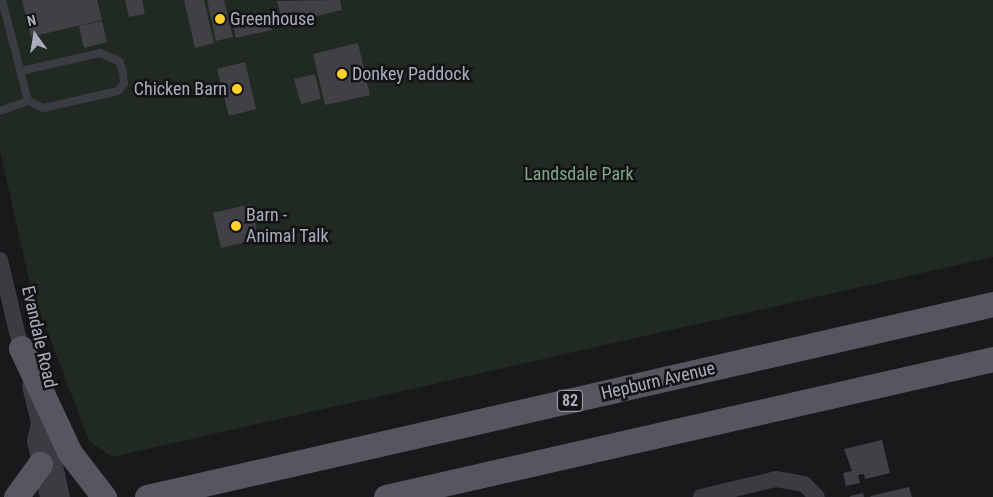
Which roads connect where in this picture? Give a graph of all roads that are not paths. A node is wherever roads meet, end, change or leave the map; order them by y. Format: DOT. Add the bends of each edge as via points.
graph roads {
  1 [pos="2,0"];
  2 [pos="21,71"];
  3 [pos="28,101"];
  4 [pos="0,111"];
  5 [pos="0,260"];
  6 [pos="993,304"];
  7 [pos="21,348"];
  8 [pos="993,359"];
  9 [pos="39,423"];
  10 [pos="40,464"];
  11 [pos="16,497"];
  12 [pos="48,497"];
  13 [pos="62,497"];
  14 [pos="104,497"];
  15 [pos="147,497"];
  16 [pos="386,497"];
  17 [pos="701,497"];
  18 [pos="817,497"];
  1 -- 2 [label="lane"];
  2 -- 3 [label="lane"];
  2 -- 3 [label="lane" via="100,52 119,61 123,72 124,83 118,91 43,108"];
  3 -- 4 [label="lane"];
  5 -- 7 [label="street, Evandale Road"];
  6 -- 15 [label="main road, Hepburn Avenue / 82"];
  7 -- 9 [label="street, Evandale Road"];
  7 -- 14 [label="main road" via="70,453"];
  8 -- 16 [label="main road"];
  9 -- 10 [label="street, Evandale Road" via="35,442"];
  9 -- 13 [label="street, Evandale Road" via="49,438"];
  10 -- 11 [label="main road"];
  10 -- 12 [label="street, Evandale Road"];
  17 -- 18 [label="street" via="776,479 804,484"];
}
